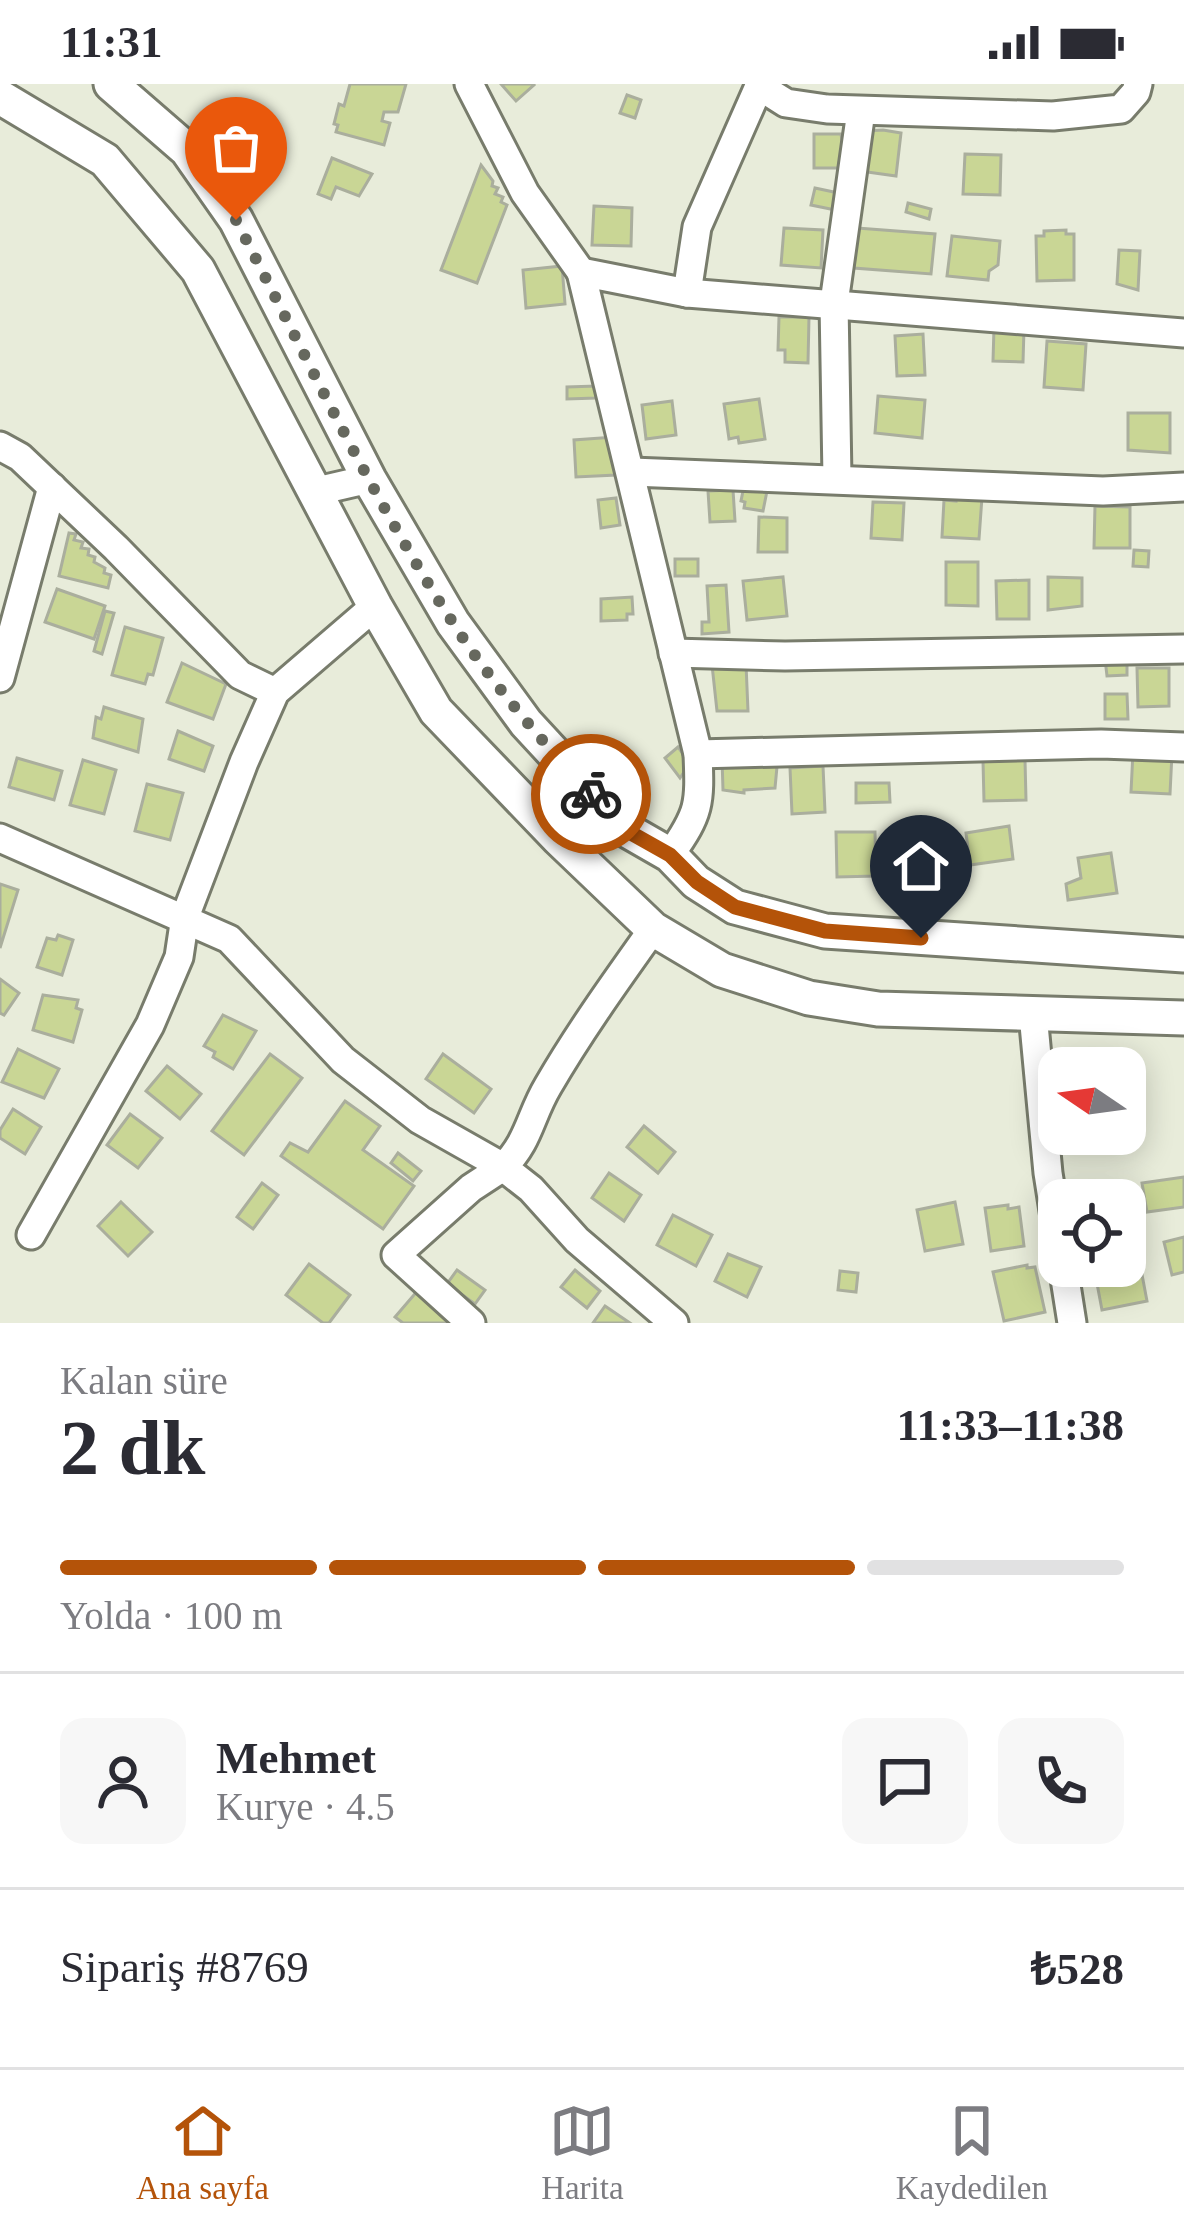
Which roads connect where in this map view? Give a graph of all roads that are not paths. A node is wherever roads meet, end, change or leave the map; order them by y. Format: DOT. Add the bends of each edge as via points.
graph roads {
  1 [pos="111,84"];
  2 [pos="469,84"];
  3 [pos="1138,84"];
  4 [pos="760,85"];
  5 [pos="0,97"];
  6 [pos="861,111"];
  7 [pos="581,272"];
  8 [pos="687,293"];
  9 [pos="834,303"];
  10 [pos="1184,333"];
  11 [pos="0,446"];
  12 [pos="632,472"];
  13 [pos="837,478"];
  14 [pos="369,479"];
  15 [pos="52,487"];
  16 [pos="1184,487"];
  17 [pos="317,491"];
  18 [pos="375,606"];
  19 [pos="5,633"];
  20 [pos="1184,649"];
  21 [pos="673,653"];
  22 [pos="0,678"];
  23 [pos="275,692"];
  24 [pos="1184,747"];
  25 [pos="698,754"];
  26 [pos="0,838"];
  27 [pos="670,855"];
  28 [pos="185,917"];
  29 [pos="653,929"];
  30 [pos="1184,956"];
  31 [pos="1033,1014"];
  32 [pos="1184,1018"];
  33 [pos="503,1167"];
  34 [pos="1049,1179"];
  35 [pos="31,1234"];
  36 [pos="1066,1287"];
  37 [pos="470,1323"];
  38 [pos="674,1323"];
  39 [pos="1072,1323"];
  1 -- 14 [label="street" via="187,150 236,220"];
  2 -- 7 [label="street" via="525,193"];
  3 -- 6 [label="street" via="1120,109 1053,116"];
  4 -- 6 [label="street" via="786,103"];
  4 -- 8 [label="street" via="697,227"];
  5 -- 17 [label="street" via="105,160 198,270"];
  6 -- 9 [label="street"];
  7 -- 8 [label="street"];
  7 -- 12 [label="street"];
  8 -- 9 [label="street"];
  9 -- 10 [label="street"];
  9 -- 13 [label="street"];
  11 -- 15 [label="street"];
  12 -- 13 [label="street"];
  12 -- 21 [label="street"];
  13 -- 16 [label="street"];
  14 -- 17 [label="street"];
  14 -- 27 [label="street" via="453,623 526,723 622,828"];
  15 -- 19 [label="street"];
  15 -- 23 [label="street" via="240,675"];
  17 -- 18 [label="street"];
  18 -- 23 [label="street"];
  18 -- 29 [label="street" via="436,711"];
  19 -- 22 [label="street"];
  20 -- 21 [label="street"];
  21 -- 25 [label="street"];
  23 -- 28 [label="street"];
  24 -- 25 [label="street"];
  25 -- 27 [label="street" via="694,821"];
  26 -- 28 [label="street"];
  27 -- 30 [label="street" via="735,907 825,931"];
  28 -- 33 [label="street" via="229,939 343,1060 420,1120"];
  28 -- 35 [label="street" via="179,957 150,1025"];
  29 -- 31 [label="street" via="722,970 809,998 878,1009"];
  29 -- 33 [label="street" via="583,1026 522,1148"];
  31 -- 32 [label="street"];
  31 -- 34 [label="street"];
  33 -- 37 [label="street" via="396,1256"];
  33 -- 38 [label="street"];
  36 -- 39 [label="street"];
}
